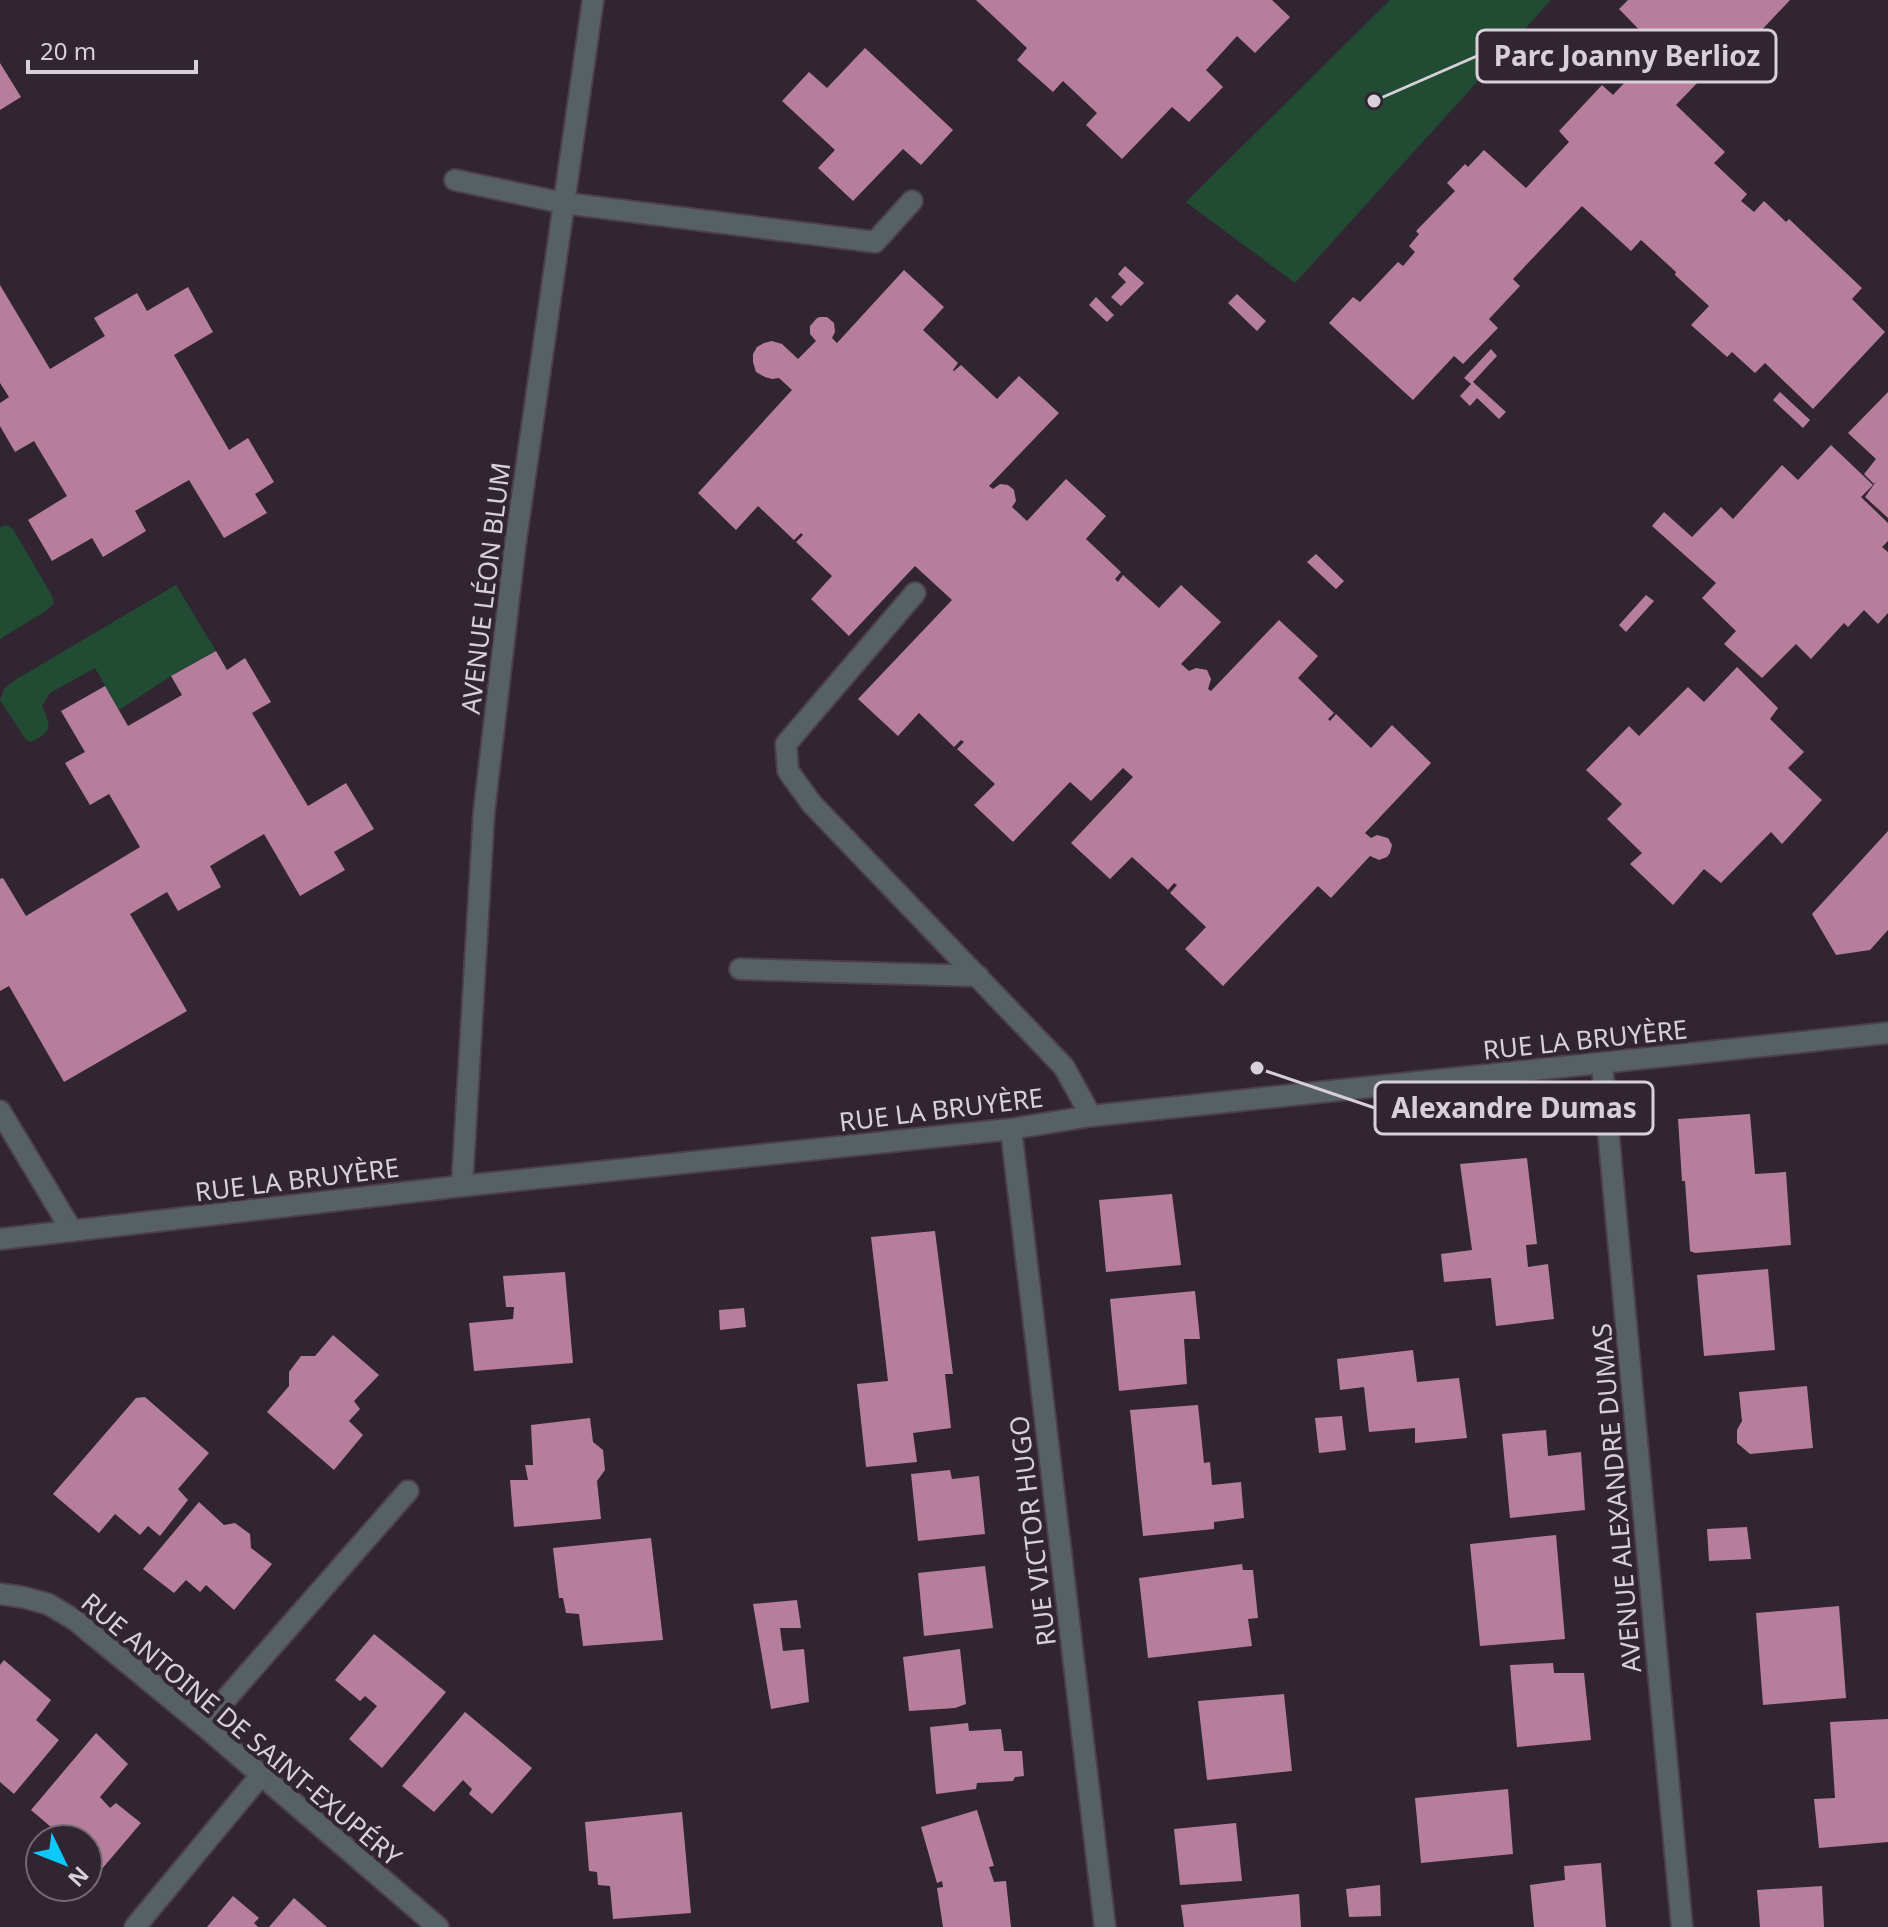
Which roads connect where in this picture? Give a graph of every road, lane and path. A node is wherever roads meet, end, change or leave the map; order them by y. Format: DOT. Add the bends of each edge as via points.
graph roads {
  1 [pos="593,0"];
  2 [pos="455,180"];
  3 [pos="912,201"];
  4 [pos="563,203"];
  5 [pos="915,593"];
  6 [pos="740,969"];
  7 [pos="978,976"];
  8 [pos="1888,1033"];
  9 [pos="1602,1064"];
  10 [pos="0,1111"];
  11 [pos="1091,1116"];
  12 [pos="1011,1129"];
  13 [pos="462,1186"];
  14 [pos="72,1231"];
  15 [pos="0,1239"];
  16 [pos="408,1491"];
  17 [pos="0,1594"];
  18 [pos="203,1725"];
  19 [pos="261,1775"];
  20 [pos="135,1927"];
  21 [pos="438,1927"];
  22 [pos="1105,1927"];
  23 [pos="1682,1927"];
  1 -- 4 [label="street, AVENUE LÉON BLUM"];
  2 -- 4 [label="street"];
  3 -- 4 [label="street" via="875,242"];
  4 -- 13 [label="street, AVENUE LÉON BLUM" via="484,812"];
  5 -- 7 [label="street" via="786,744 788,771 812,804"];
  6 -- 7 [label="street"];
  7 -- 11 [label="street" via="1064,1067"];
  8 -- 9 [label="street, RUE LA BRUYÈRE"];
  9 -- 11 [label="street, RUE LA BRUYÈRE"];
  9 -- 23 [label="street, AVENUE ALEXANDRE DUMAS"];
  10 -- 14 [label="street"];
  11 -- 12 [label="street, RUE LA BRUYÈRE"];
  12 -- 13 [label="street, RUE LA BRUYÈRE"];
  12 -- 22 [label="street, RUE VICTOR HUGO"];
  13 -- 14 [label="street, RUE LA BRUYÈRE"];
  14 -- 15 [label="street, RUE LA BRUYÈRE"];
  16 -- 18 [label="street"];
  17 -- 18 [label="street, RUE ANTOINE DE SAINT-EXUPÉRY" via="48,1604 75,1620"];
  18 -- 19 [label="street, RUE ANTOINE DE SAINT-EXUPÉRY"];
  19 -- 20 [label="street"];
  19 -- 21 [label="street, RUE ANTOINE DE SAINT-EXUPÉRY"];
}
